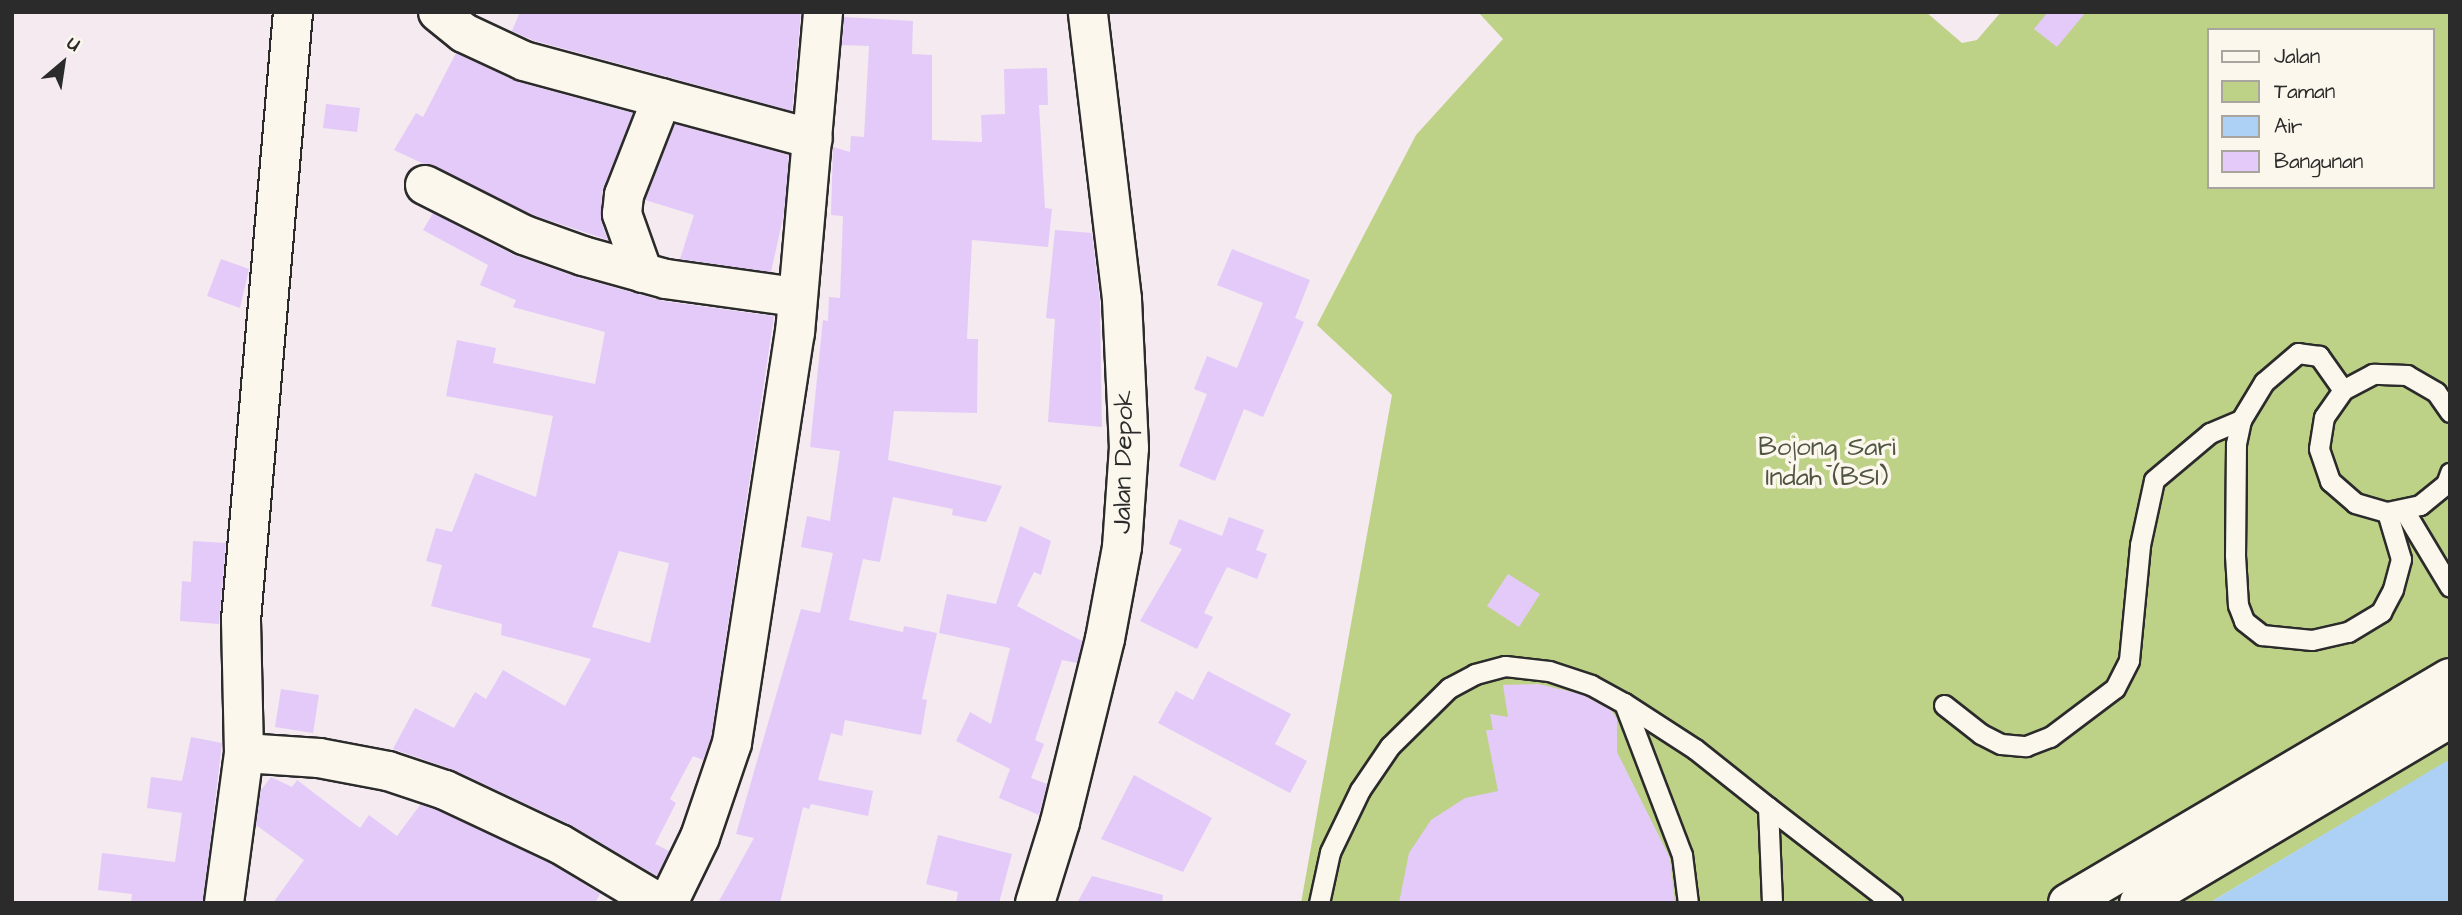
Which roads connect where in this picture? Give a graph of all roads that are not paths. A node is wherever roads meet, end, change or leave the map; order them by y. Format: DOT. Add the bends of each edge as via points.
graph roads {
  1 [pos="293,12"];
  2 [pos="438,12"];
  3 [pos="822,12"];
  4 [pos="1088,12"];
  5 [pos="662,98"];
  6 [pos="813,139"];
  7 [pos="425,185"];
  8 [pos="643,272"];
  9 [pos="795,297"];
  10 [pos="2343,390"];
  11 [pos="2450,412"];
  12 [pos="2241,420"];
  13 [pos="2450,473"];
  14 [pos="2396,512"];
  15 [pos="2450,587"];
  16 [pos="2450,678"];
  17 [pos="1624,704"];
  18 [pos="1944,705"];
  19 [pos="2450,718"];
  20 [pos="244,753"];
  21 [pos="1768,807"];
  22 [pos="225,902"];
  23 [pos="659,903"];
  24 [pos="668,903"];
  25 [pos="1035,903"];
  26 [pos="1319,903"];
  27 [pos="1688,903"];
  28 [pos="1772,903"];
  29 [pos="1892,903"];
  30 [pos="2068,903"];
  31 [pos="2139,903"];
  1 -- 20 [label="street" via="241,620"];
  2 -- 5 [label="street" via="464,33 524,61"];
  3 -- 6 [label="street"];
  4 -- 25 [label="street, Jalan Depok" via="1122,299 1129,448 1122,547 1105,639"];
  5 -- 6 [label="street"];
  5 -- 8 [label="street" via="623,205"];
  6 -- 9 [label="street"];
  7 -- 8 [label="street" via="524,235"];
  8 -- 9 [label="street"];
  9 -- 24 [label="street" via="795,332 770,509 732,743 704,826"];
  10 -- 11 [label="lane" via="2373,374 2407,375 2436,392"];
  10 -- 12 [label="lane" via="2319,356 2298,353 2264,382"];
  10 -- 14 [label="lane" via="2324,416 2319,449 2330,481 2355,503"];
  12 -- 14 [label="lane" via="2236,444 2235,555 2238,605 2251,628 2284,640 2312,640 2348,632 2381,612 2393,589 2400,559"];
  12 -- 18 [label="lane" via="2210,433 2154,480 2140,545 2129,660 2115,688 2050,737 2026,746 2001,744"];
  13 -- 14 [label="lane" via="2429,498"];
  14 -- 15 [label="lane"];
  16 -- 30 [label="street"];
  17 -- 21 [label="lane" via="1695,749"];
  17 -- 26 [label="lane" via="1591,685 1549,671 1505,666 1475,674 1450,688 1390,746 1360,790 1330,852"];
  17 -- 27 [label="lane" via="1678,842"];
  19 -- 31 [label="street"];
  20 -- 22 [label="street"];
  20 -- 23 [label="street" via="330,760 388,771 445,790 561,844"];
  21 -- 28 [label="lane"];
  21 -- 29 [label="lane"];
}
